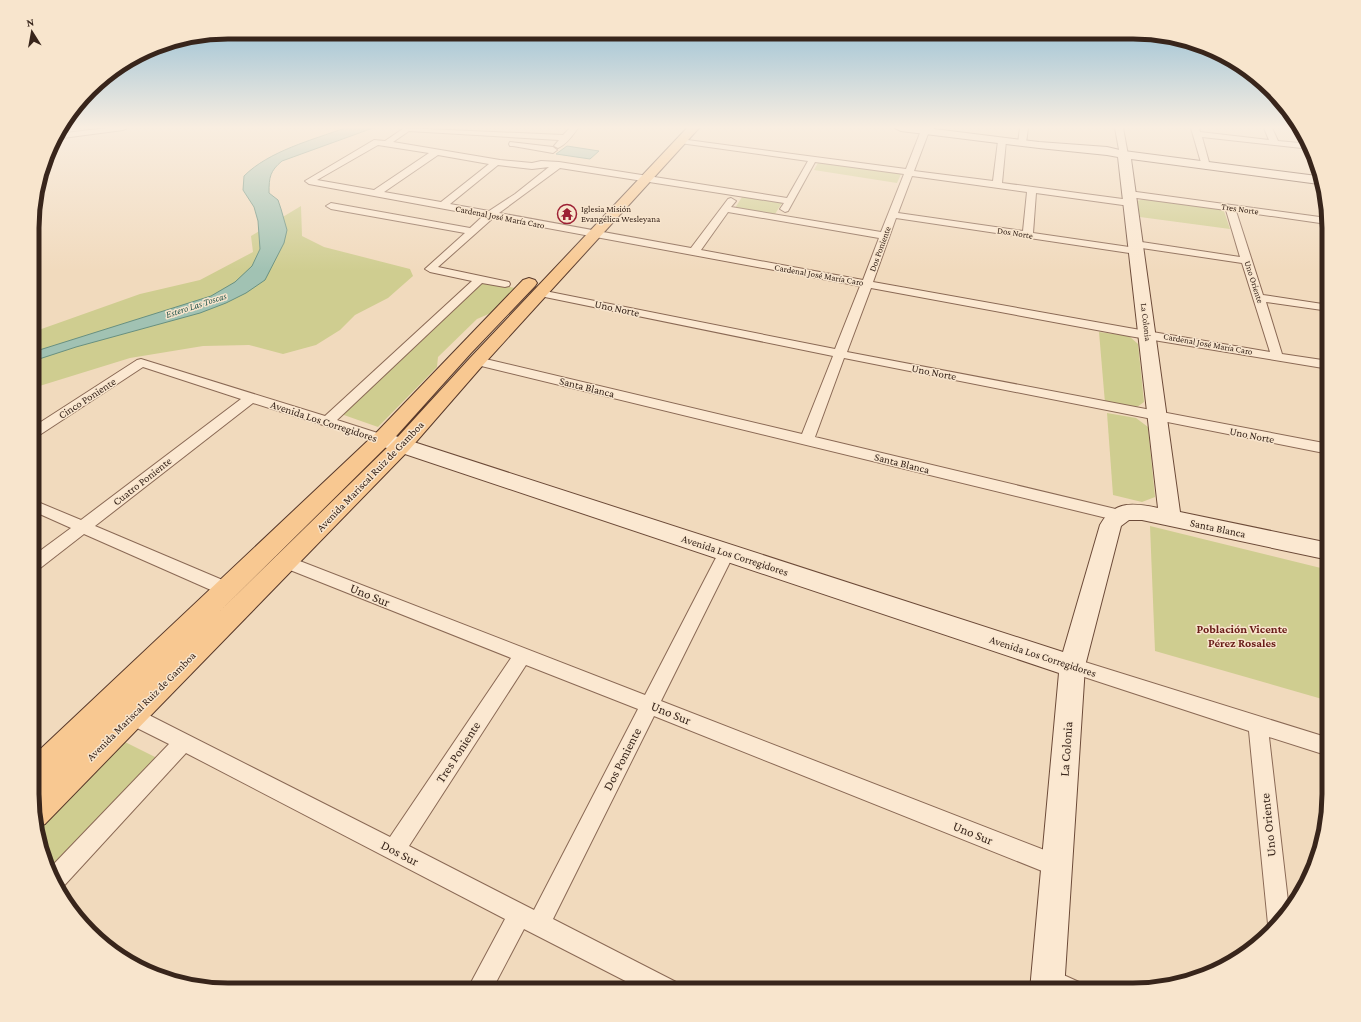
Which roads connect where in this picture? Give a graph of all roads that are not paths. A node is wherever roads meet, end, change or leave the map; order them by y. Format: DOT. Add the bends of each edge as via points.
graph roads {
  1 [pos="318,176"];
  2 [pos="402,176"];
  3 [pos="481,176"];
  4 [pos="543,176"];
  5 [pos="629,176"];
  6 [pos="804,176"];
  7 [pos="908,176"];
  8 [pos="934,176"];
  9 [pos="998,176"];
  10 [pos="1126,176"];
  11 [pos="1274,176"];
  12 [pos="638,177"];
  13 [pos="1316,182"];
  14 [pos="997,185"];
  15 [pos="1032,189"];
  16 [pos="376,193"];
  17 [pos="737,193"];
  18 [pos="1129,199"];
  19 [pos="790,201"];
  20 [pos="331,206"];
  21 [pos="442,206"];
  22 [pos="1230,208"];
  23 [pos="725,209"];
  24 [pos="490,215"];
  25 [pos="893,215"];
  26 [pos="780,218"];
  27 [pos="1322,220"];
  28 [pos="472,231"];
  29 [pos="578,231"];
  30 [pos="594,234"];
  31 [pos="1028,235"];
  32 [pos="886,236"];
  33 [pos="1136,248"];
  34 [pos="694,252"];
  35 [pos="1247,261"];
  36 [pos="480,279"];
  37 [pos="505,284"];
  38 [pos="868,284"];
  39 [pos="540,293"];
  40 [pos="1259,298"];
  41 [pos="1322,307"];
  42 [pos="1147,334"];
  43 [pos="840,354"];
  44 [pos="1277,356"];
  45 [pos="477,361"];
  46 [pos="141,363"];
  47 [pos="1322,364"];
  48 [pos="251,398"];
  49 [pos="1158,416"];
  50 [pos="326,422"];
  51 [pos="39,429"];
  52 [pos="807,440"];
  53 [pos="392,442"];
  54 [pos="1322,449"];
  55 [pos="39,508"];
  56 [pos="1119,515"];
  57 [pos="1170,518"];
  58 [pos="83,527"];
  59 [pos="1322,551"];
  60 [pos="728,552"];
  61 [pos="39,560"];
  62 [pos="286,562"];
  63 [pos="226,589"];
  64 [pos="523,655"];
  65 [pos="1072,666"];
  66 [pos="650,705"];
  67 [pos="132,716"];
  68 [pos="1258,725"];
  69 [pos="184,742"];
  70 [pos="1322,745"];
  71 [pos="39,768"];
  72 [pos="39,808"];
  73 [pos="394,850"];
  74 [pos="1057,866"];
  75 [pos="57,876"];
  76 [pos="1278,915"];
  77 [pos="529,919"];
  78 [pos="484,983"];
  79 [pos="654,983"];
  80 [pos="1055,983"];
  1 -- 16 [label="street, Cardenal José María Caro" via="309,181"];
  2 -- 16 [label="street"];
  3 -- 21 [label="street"];
  4 -- 24 [label="street"];
  5 -- 12 [label="street"];
  6 -- 19 [label="street"];
  7 -- 25 [label="street, Dos Poniente"];
  8 -- 14 [label="street, Tres Norte"];
  9 -- 14 [label="street"];
  10 -- 18 [label="street, La Colonia"];
  11 -- 13 [label="street"];
  12 -- 17 [label="street"];
  12 -- 29 [label="main road, Avenida Mariscal Ruiz de Gamboa"];
  12 -- 30 [label="main road, Avenida Mariscal Ruiz de Gamboa"];
  14 -- 15 [label="street, Tres Norte"];
  15 -- 18 [label="street, Tres Norte"];
  15 -- 31 [label="street"];
  16 -- 21 [label="street, Cardenal José María Caro"];
  17 -- 19 [label="street"];
  17 -- 23 [label="street"];
  18 -- 22 [label="street, Tres Norte"];
  18 -- 33 [label="street, La Colonia"];
  19 -- 26 [label="street"];
  20 -- 28 [label="street"];
  21 -- 24 [label="street, Cardenal José María Caro"];
  22 -- 27 [label="street, Tres Norte"];
  22 -- 35 [label="street, Uno Oriente"];
  23 -- 26 [label="street"];
  23 -- 34 [label="street"];
  24 -- 28 [label="street"];
  24 -- 29 [label="street, Cardenal José María Caro"];
  25 -- 31 [label="street, Dos Norte"];
  25 -- 32 [label="street, Dos Poniente"];
  26 -- 32 [label="street"];
  28 -- 36 [label="street" via="430,269"];
  29 -- 30 [label="street, Cardenal José María Caro"];
  29 -- 53 [label="main road, Avenida Mariscal Ruiz de Gamboa" via="465,349"];
  30 -- 34 [label="street, Cardenal José María Caro"];
  30 -- 39 [label="main road, Avenida Mariscal Ruiz de Gamboa"];
  31 -- 33 [label="street, Dos Norte"];
  32 -- 38 [label="street, Dos Poniente"];
  33 -- 35 [label="street, Dos Norte"];
  33 -- 42 [label="street, La Colonia"];
  34 -- 38 [label="street, Cardenal José María Caro"];
  35 -- 40 [label="street, Uno Oriente"];
  36 -- 37 [label="street"];
  36 -- 50 [label="street"];
  38 -- 42 [label="street, Cardenal José María Caro"];
  38 -- 43 [label="street, Dos Poniente"];
  39 -- 43 [label="street, Uno Norte"];
  39 -- 45 [label="main road, Avenida Mariscal Ruiz de Gamboa"];
  40 -- 41 [label="street"];
  40 -- 44 [label="street, Uno Oriente"];
  42 -- 44 [label="street, Cardenal José María Caro"];
  42 -- 49 [label="street, La Colonia"];
  43 -- 49 [label="street, Uno Norte"];
  43 -- 52 [label="street, Dos Poniente"];
  44 -- 47 [label="street, Cardenal José María Caro"];
  45 -- 52 [label="street, Santa Blanca"];
  45 -- 53 [label="main road, Avenida Mariscal Ruiz de Gamboa"];
  46 -- 48 [label="street, Avenida Los Corregidores"];
  46 -- 51 [label="street, Cinco Poniente"];
  48 -- 50 [label="street, Avenida Los Corregidores"];
  48 -- 58 [label="street, Cuatro Poniente"];
  49 -- 54 [label="street, Uno Norte"];
  49 -- 57 [label="street, La Colonia"];
  50 -- 53 [label="street, Avenida Los Corregidores"];
  52 -- 56 [label="street, Santa Blanca"];
  53 -- 60 [label="street, Avenida Los Corregidores"];
  53 -- 62 [label="main road, Avenida Mariscal Ruiz de Gamboa"];
  53 -- 63 [label="main road, Avenida Mariscal Ruiz de Gamboa"];
  55 -- 58 [label="street"];
  56 -- 57 [label="street, Santa Blanca" via="1130,511"];
  56 -- 65 [label="street, La Colonia" via="1111,525"];
  57 -- 59 [label="street, Santa Blanca"];
  58 -- 61 [label="street, Cuatro Poniente"];
  58 -- 63 [label="street"];
  60 -- 65 [label="street, Avenida Los Corregidores"];
  60 -- 66 [label="street, Dos Poniente"];
  62 -- 64 [label="street, Uno Sur"];
  62 -- 67 [label="main road, Avenida Mariscal Ruiz de Gamboa"];
  63 -- 71 [label="main road, Avenida Mariscal Ruiz de Gamboa"];
  64 -- 66 [label="street, Uno Sur"];
  64 -- 73 [label="street, Tres Poniente"];
  65 -- 68 [label="street, Avenida Los Corregidores"];
  65 -- 74 [label="street, La Colonia"];
  66 -- 74 [label="street, Uno Sur"];
  66 -- 77 [label="street, Dos Poniente"];
  67 -- 69 [label="street, Dos Sur"];
  67 -- 72 [label="main road, Avenida Mariscal Ruiz de Gamboa"];
  68 -- 70 [label="street, Avenida Los Corregidores"];
  68 -- 76 [label="street, Uno Oriente"];
  69 -- 73 [label="street, Dos Sur"];
  69 -- 75 [label="street"];
  73 -- 77 [label="street, Dos Sur"];
  74 -- 80 [label="street, La Colonia"];
  77 -- 78 [label="street, Dos Poniente"];
  77 -- 79 [label="street, Dos Sur"];
}
